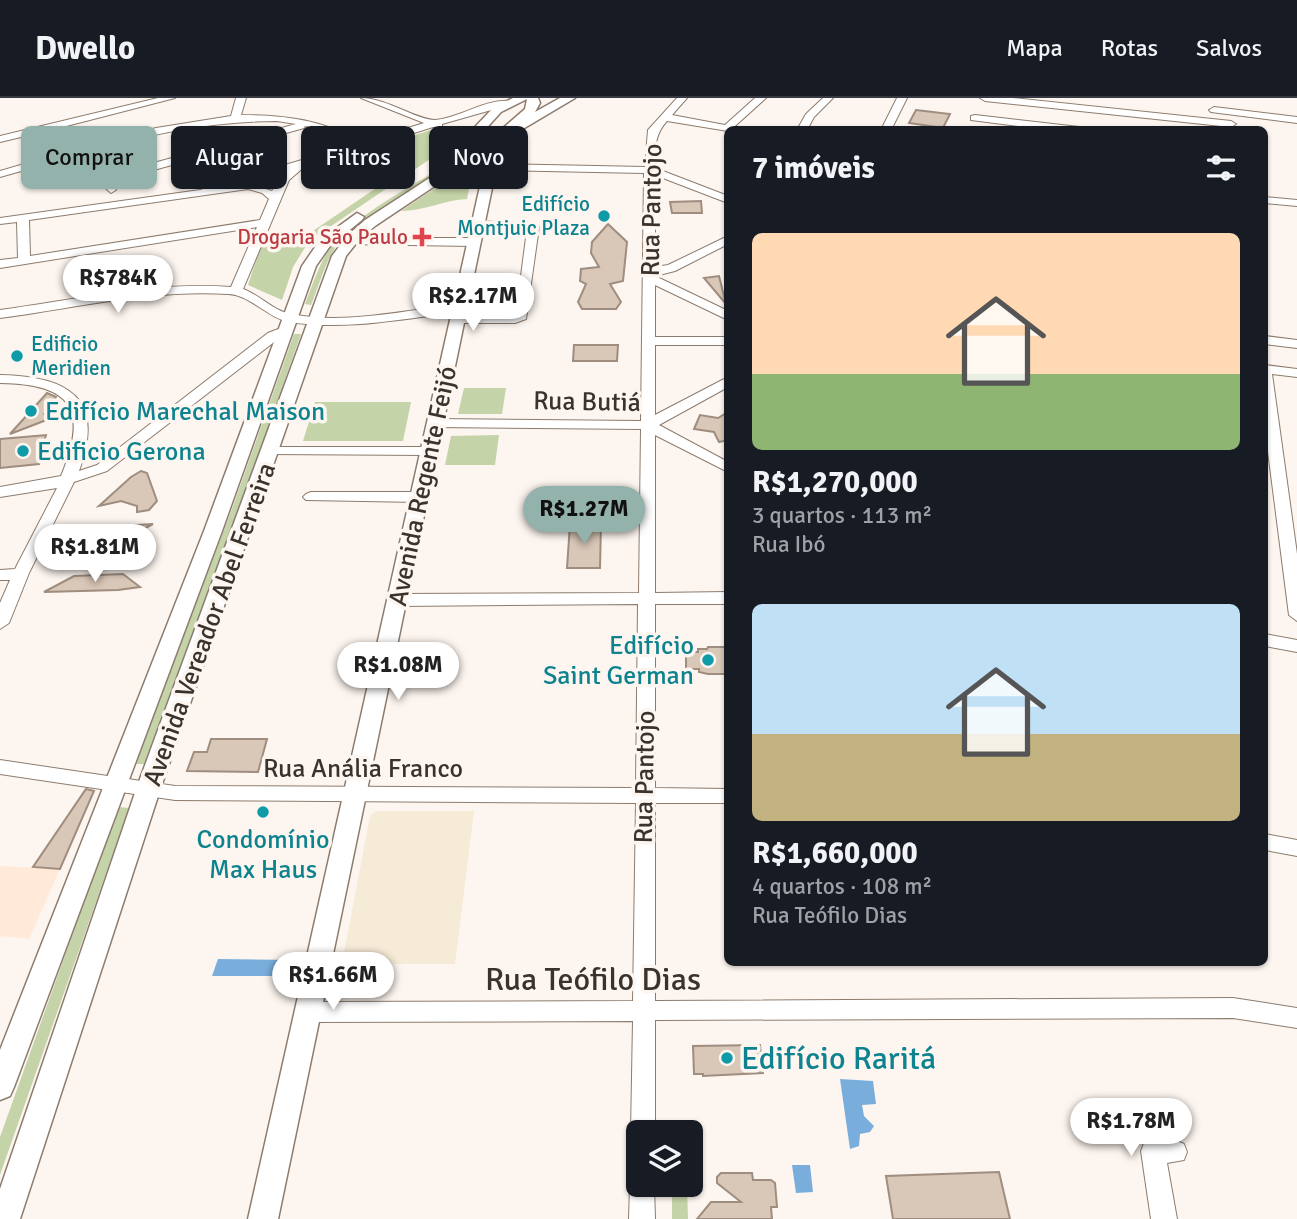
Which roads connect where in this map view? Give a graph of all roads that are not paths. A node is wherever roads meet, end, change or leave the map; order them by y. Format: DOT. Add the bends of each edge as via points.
graph roads {
  1 [pos="170,98"];
  2 [pos="241,98"];
  3 [pos="366,98"];
  4 [pos="522,98"];
  5 [pos="531,98"];
  6 [pos="569,98"];
  7 [pos="682,98"];
  8 [pos="761,98"];
  9 [pos="828,98"];
  10 [pos="902,98"];
  11 [pos="982,98"];
  12 [pos="1214,98"];
  13 [pos="1224,98"];
  14 [pos="507,101"];
  15 [pos="1196,108"];
  16 [pos="1215,110"];
  17 [pos="1230,112"];
  18 [pos="663,117"];
  19 [pos="234,118"];
  20 [pos="975,118"];
  21 [pos="1297,120"];
  22 [pos="309,123"];
  23 [pos="431,124"];
  24 [pos="51,126"];
  25 [pos="318,126"];
  26 [pos="452,126"];
  27 [pos="496,126"];
  28 [pos="511,126"];
  29 [pos="517,126"];
  30 [pos="735,126"];
  31 [pos="804,126"];
  32 [pos="888,126"];
  33 [pos="973,126"];
  34 [pos="1045,126"];
  35 [pos="1222,126"];
  36 [pos="1231,126"];
  37 [pos="724,127"];
  38 [pos="415,129"];
  39 [pos="157,133"];
  40 [pos="21,134"];
  41 [pos="0,139"];
  42 [pos="157,165"];
  43 [pos="301,165"];
  44 [pos="528,167"];
  45 [pos="21,168"];
  46 [pos="650,170"];
  47 [pos="0,174"];
  48 [pos="429,183"];
  49 [pos="111,189"];
  50 [pos="486,189"];
  51 [pos="204,191"];
  52 [pos="274,198"];
  53 [pos="724,198"];
  54 [pos="1268,200"];
  55 [pos="1297,202"];
  56 [pos="114,203"];
  57 [pos="23,217"];
  58 [pos="0,220"];
  59 [pos="262,223"];
  60 [pos="478,224"];
  61 [pos="724,241"];
  62 [pos="348,242"];
  63 [pos="474,242"];
  64 [pos="24,260"];
  65 [pos="0,264"];
  66 [pos="650,275"];
  67 [pos="236,290"];
  68 [pos="0,314"];
  69 [pos="459,314"];
  70 [pos="724,314"];
  71 [pos="316,319"];
  72 [pos="288,324"];
  73 [pos="1268,340"];
  74 [pos="651,341"];
  75 [pos="724,341"];
  76 [pos="1297,344"];
  77 [pos="1268,371"];
  78 [pos="1297,373"];
  79 [pos="0,379"];
  80 [pos="724,383"];
  81 [pos="1268,393"];
  82 [pos="435,423"];
  83 [pos="648,425"];
  84 [pos="271,451"];
  85 [pos="429,451"];
  86 [pos="724,466"];
  87 [pos="69,480"];
  88 [pos="1297,480"];
  89 [pos="1281,490"];
  90 [pos="0,492"];
  91 [pos="311,497"];
  92 [pos="420,497"];
  93 [pos="21,574"];
  94 [pos="0,575"];
  95 [pos="724,598"];
  96 [pos="398,600"];
  97 [pos="647,600"];
  98 [pos="1297,615"];
  99 [pos="0,622"];
  100 [pos="1268,641"];
  101 [pos="1297,646"];
  102 [pos="0,767"];
  103 [pos="114,784"];
  104 [pos="149,788"];
  105 [pos="356,794"];
  106 [pos="643,796"];
  107 [pos="724,796"];
  108 [pos="1268,843"];
  109 [pos="1297,848"];
  110 [pos="644,1011"];
  111 [pos="308,1012"];
  112 [pos="1297,1018"];
  113 [pos="0,1087"];
  114 [pos="643,1120"];
  115 [pos="1175,1152"];
  116 [pos="642,1197"];
  117 [pos="5,1219"];
  118 [pos="263,1219"];
  119 [pos="642,1219"];
  120 [pos="1164,1219"];
  1 -- 24 [label="street"];
  2 -- 19 [label="street"];
  3 -- 23 [label="street"];
  4 -- 14 [label="main road, Avenida Vereador Abel Ferreira"];
  5 -- 28 [label="main road" via="530,111"];
  6 -- 29 [label="main road, Avenida Vereador Abel Ferreira"];
  7 -- 18 [label="street, Rua Pantojo"];
  8 -- 30 [label="street"];
  9 -- 31 [label="street"];
  10 -- 32 [label="street"];
  11 -- 20 [label="street"];
  11 -- 35 [label="street"];
  12 -- 16 [label="street"];
  13 -- 17 [label="street"];
  14 -- 23 [label="street"];
  14 -- 27 [label="main road"];
  14 -- 72 [label="main road, Avenida Vereador Abel Ferreira" via="454,154 325,243 309,266"];
  15 -- 16 [label="street"];
  16 -- 17 [label="street"];
  17 -- 21 [label="street"];
  17 -- 36 [label="street"];
  18 -- 37 [label="street"];
  18 -- 46 [label="street, Rua Pantojo" via="651,134"];
  19 -- 22 [label="street"];
  19 -- 39 [label="street"];
  20 -- 33 [label="street"];
  20 -- 34 [label="street"];
  22 -- 25 [label="street"];
  22 -- 42 [label="street"];
  23 -- 26 [label="street"];
  23 -- 38 [label="street"];
  40 -- 41 [label="street"];
  43 -- 51 [label="street"];
  43 -- 52 [label="street" via="284,178"];
  44 -- 46 [label="street"];
  45 -- 47 [label="street"];
  46 -- 53 [label="street"];
  46 -- 66 [label="street, Rua Pantojo"];
  48 -- 62 [label="main road, Avenida Vereador Abel Ferreira"];
  49 -- 56 [label="street"];
  50 -- 60 [label="main road, Avenida Regente Feijó"];
  51 -- 52 [label="street" via="248,186"];
  51 -- 56 [label="street"];
  52 -- 59 [label="street"];
  54 -- 55 [label="street"];
  56 -- 57 [label="street"];
  57 -- 58 [label="street"];
  57 -- 64 [label="street"];
  59 -- 64 [label="street"];
  59 -- 67 [label="street"];
  60 -- 63 [label="main road, Avenida Regente Feijó"];
  60 -- 69 [label="street" via="533,227 522,316"];
  61 -- 66 [label="street"];
  62 -- 63 [label="street"];
  62 -- 71 [label="main road, Avenida Vereador Abel Ferreira"];
  63 -- 69 [label="main road, Avenida Regente Feijó"];
  64 -- 65 [label="street"];
  66 -- 70 [label="street"];
  66 -- 74 [label="street, Rua Pantojo"];
  67 -- 68 [label="street" via="171,291 122,309 68,305"];
  67 -- 72 [label="street"];
  69 -- 71 [label="street"];
  69 -- 82 [label="main road, Avenida Regente Feijó"];
  71 -- 72 [label="street"];
  71 -- 84 [label="main road, Avenida Vereador Abel Ferreira"];
  72 -- 87 [label="street" via="102,468"];
  72 -- 103 [label="main road, Avenida Vereador Abel Ferreira" via="214,531"];
  73 -- 76 [label="street"];
  74 -- 75 [label="street"];
  74 -- 83 [label="street, Rua Pantojo"];
  77 -- 78 [label="street"];
  79 -- 87 [label="street" via="42,382 76,402 82,422"];
  80 -- 83 [label="street"];
  81 -- 89 [label="street"];
  82 -- 83 [label="street, Rua Butiá"];
  82 -- 85 [label="main road, Avenida Regente Feijó"];
  83 -- 86 [label="street, Rua Butiá"];
  83 -- 97 [label="street, Rua Pantojo"];
  84 -- 85 [label="street"];
  84 -- 104 [label="main road, Avenida Vereador Abel Ferreira"];
  85 -- 92 [label="main road, Avenida Regente Feijó"];
  87 -- 90 [label="street"];
  87 -- 93 [label="street"];
  88 -- 89 [label="street"];
  89 -- 98 [label="street"];
  91 -- 92 [label="street"];
  92 -- 96 [label="main road, Avenida Regente Feijó"];
  93 -- 94 [label="street"];
  93 -- 99 [label="street"];
  95 -- 97 [label="street"];
  96 -- 97 [label="street"];
  96 -- 105 [label="main road, Avenida Regente Feijó"];
  97 -- 106 [label="street, Rua Pantojo"];
  100 -- 101 [label="street"];
  102 -- 103 [label="street, Rua Anália Franco"];
  103 -- 104 [label="street, Rua Anália Franco"];
  103 -- 113 [label="main road, Avenida Vereador Abel Ferreira"];
  104 -- 105 [label="street, Rua Anália Franco" via="175,793"];
  104 -- 117 [label="main road, Avenida Vereador Abel Ferreira"];
  105 -- 106 [label="street, Rua Anália Franco"];
  105 -- 111 [label="main road, Avenida Regente Feijó"];
  106 -- 107 [label="street, Rua Anália Franco"];
  106 -- 110 [label="street, Rua Pantojo"];
  108 -- 109 [label="street"];
  110 -- 111 [label="street, Rua Teófilo Dias"];
  110 -- 112 [label="street, Rua Teófilo Dias" via="1233,1008"];
  110 -- 114 [label="street, Rua Pantojo"];
  111 -- 118 [label="main road, Avenida Regente Feijó"];
  115 -- 120 [label="street" via="1153,1151"];
  116 -- 119 [label="street"];
}
